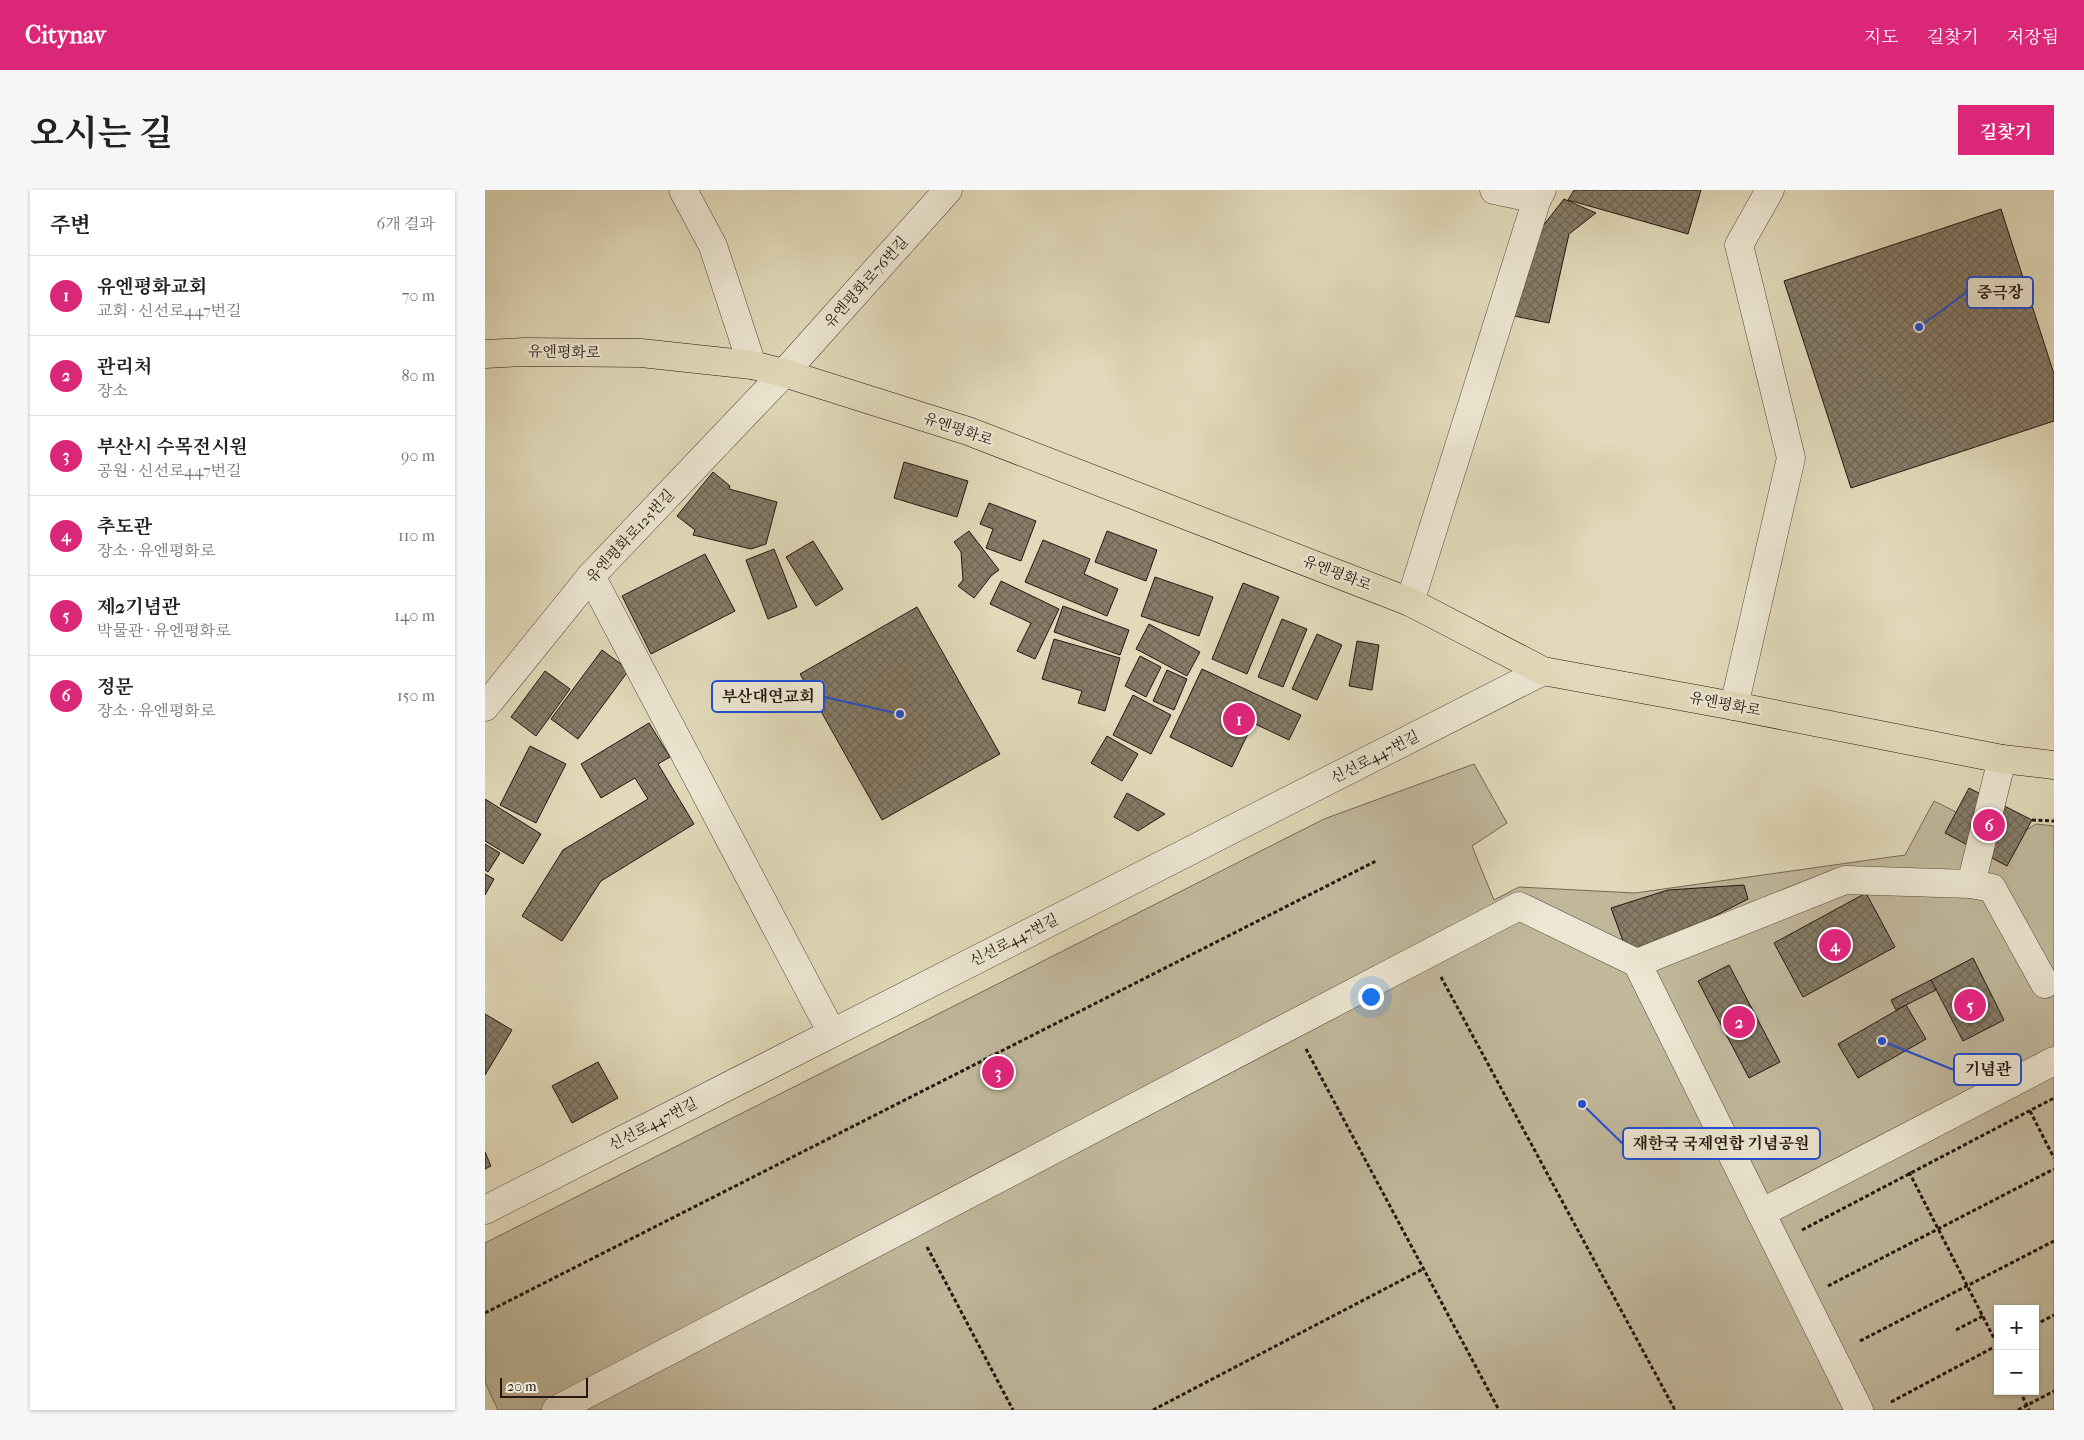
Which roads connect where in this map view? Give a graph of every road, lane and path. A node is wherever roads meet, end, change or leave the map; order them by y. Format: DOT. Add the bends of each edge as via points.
graph roads {
  1 [pos="683,190"];
  2 [pos="948,190"];
  3 [pos="1493,190"];
  4 [pos="1770,190"];
  5 [pos="1539,194"];
  6 [pos="485,354"];
  7 [pos="752,365"];
  8 [pos="785,373"];
  9 [pos="591,576"];
  10 [pos="1410,602"];
  11 [pos="1543,671"];
  12 [pos="1734,706"];
  13 [pos="485,707"];
  14 [pos="2002,759"];
  15 [pos="2054,765"];
  16 [pos="2032,820"];
  17 [pos="2054,821"];
  18 [pos="1376,861"];
  19 [pos="1971,884"];
  20 [pos="1429,954"];
  21 [pos="1637,963"];
  22 [pos="2045,984"];
  23 [pos="1293,1025"];
  24 [pos="833,1033"];
  25 [pos="2054,1062"];
  26 [pos="2054,1098"];
  27 [pos="2030,1110"];
  28 [pos="2054,1158"];
  29 [pos="2054,1169"];
  30 [pos="1909,1172"];
  31 [pos="485,1210"];
  32 [pos="1761,1213"];
  33 [pos="915,1222"];
  34 [pos="1938,1229"];
  35 [pos="1797,1232"];
  36 [pos="2054,1241"];
  37 [pos="1423,1269"];
  38 [pos="1968,1286"];
  39 [pos="1828,1287"];
  40 [pos="485,1314"];
  41 [pos="2054,1315"];
  42 [pos="1983,1316"];
  43 [pos="2039,1323"];
  44 [pos="1955,1330"];
  45 [pos="1994,1337"];
  46 [pos="1860,1342"];
  47 [pos="1994,1347"];
  48 [pos="2054,1391"];
  49 [pos="2022,1395"];
  50 [pos="1891,1402"];
  51 [pos="2027,1406"];
  52 [pos="556,1410"];
  53 [pos="1013,1410"];
  54 [pos="1153,1410"];
  55 [pos="1499,1410"];
  56 [pos="1675,1410"];
  57 [pos="1859,1410"];
  58 [pos="2018,1410"];
  59 [pos="2029,1410"];
  1 -- 7 [label="street" via="713,246"];
  2 -- 8 [label="street, 유엔평화로76번길"];
  3 -- 5 [label="street"];
  4 -- 12 [label="street" via="1739,245 1791,458"];
  5 -- 10 [label="street"];
  6 -- 7 [label="main road, 유엔평화로" via="641,353"];
  7 -- 8 [label="main road, 유엔평화로"];
  8 -- 9 [label="street, 유엔평화로125번길"];
  8 -- 10 [label="main road, 유엔평화로" via="968,431"];
  9 -- 13 [label="street, 유엔평화로125번길"];
  9 -- 24 [label="street"];
  10 -- 11 [label="main road, 유엔평화로"];
  11 -- 12 [label="main road, 유엔평화로"];
  11 -- 24 [label="street, 신선로447번길"];
  12 -- 14 [label="main road, 유엔평화로"];
  14 -- 15 [label="main road, 유엔평화로"];
  14 -- 19 [label="street"];
  16 -- 17 [label="path"];
  18 -- 40 [label="path"];
  19 -- 21 [label="street" via="1845,880"];
  19 -- 22 [label="street" via="1992,888"];
  20 -- 21 [label="street" via="1519,906"];
  20 -- 23 [label="street"];
  20 -- 56 [label="path"];
  21 -- 32 [label="street"];
  23 -- 33 [label="street"];
  23 -- 37 [label="path"];
  24 -- 31 [label="street, 신선로447번길"];
  25 -- 32 [label="street"];
  26 -- 27 [label="path"];
  27 -- 28 [label="path"];
  27 -- 30 [label="path"];
  29 -- 34 [label="path"];
  30 -- 34 [label="path"];
  30 -- 35 [label="path"];
  32 -- 57 [label="street"];
  33 -- 52 [label="street"];
  33 -- 53 [label="path"];
  34 -- 38 [label="path"];
  34 -- 39 [label="path"];
  36 -- 38 [label="path"];
  37 -- 54 [label="path"];
  37 -- 55 [label="path"];
  38 -- 42 [label="path"];
  38 -- 46 [label="path"];
  41 -- 43 [label="path"];
  42 -- 44 [label="path"];
  42 -- 45 [label="path"];
  47 -- 50 [label="path"];
  48 -- 51 [label="path"];
  49 -- 51 [label="path"];
  51 -- 58 [label="path"];
  51 -- 59 [label="path"];
}
